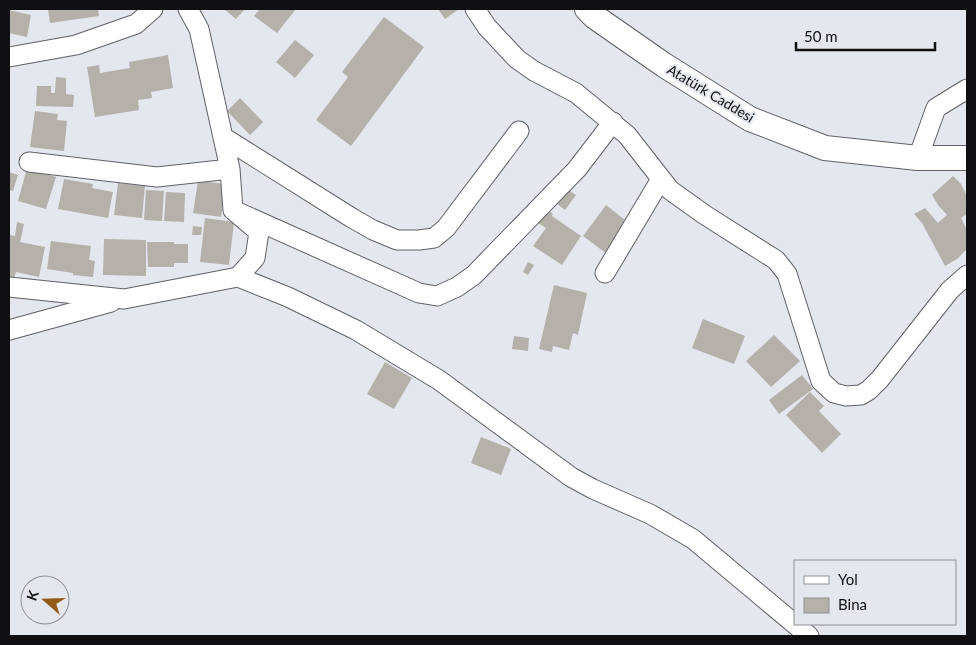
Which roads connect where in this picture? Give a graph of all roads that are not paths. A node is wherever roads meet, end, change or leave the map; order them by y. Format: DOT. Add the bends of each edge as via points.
graph roads {
  1 [pos="188,9"];
  2 [pos="475,9"];
  3 [pos="587,9"];
  4 [pos="151,10"];
  5 [pos="9,57"];
  6 [pos="967,89"];
  7 [pos="613,122"];
  8 [pos="519,131"];
  9 [pos="223,137"];
  10 [pos="918,158"];
  11 [pos="967,158"];
  12 [pos="29,162"];
  13 [pos="230,170"];
  14 [pos="661,179"];
  15 [pos="233,210"];
  16 [pos="605,273"];
  17 [pos="967,275"];
  18 [pos="238,277"];
  19 [pos="9,287"];
  20 [pos="124,299"];
  21 [pos="9,330"];
  22 [pos="794,624"];
  23 [pos="796,625"];
  24 [pos="809,636"];
  1 -- 9 [label="street" via="199,29"];
  2 -- 7 [label="street" via="517,59 576,93"];
  3 -- 10 [label="main road, Atatürk Caddesi" via="595,18 664,65 750,119 825,148"];
  4 -- 5 [label="street" via="136,24 76,45"];
  6 -- 10 [label="street" via="936,108"];
  7 -- 14 [label="street"];
  7 -- 15 [label="street" via="577,169 474,274 456,288 437,296 419,293"];
  8 -- 9 [label="street" via="446,228 434,238 419,240 397,240 373,230"];
  9 -- 13 [label="street"];
  10 -- 11 [label="main road, Atatürk Caddesi"];
  12 -- 13 [label="street" via="157,177"];
  13 -- 15 [label="street"];
  14 -- 16 [label="street"];
  14 -- 17 [label="street" via="670,190 704,215 776,260 787,274 821,381 834,393 861,395 869,390 950,290"];
  15 -- 18 [label="street" via="259,232 255,258"];
  18 -- 20 [label="street"];
  18 -- 22 [label="street" via="356,330 440,380 571,476 650,514 692,539"];
  19 -- 20 [label="street"];
  20 -- 21 [label="street"];
  23 -- 24 [label="street"];
}
